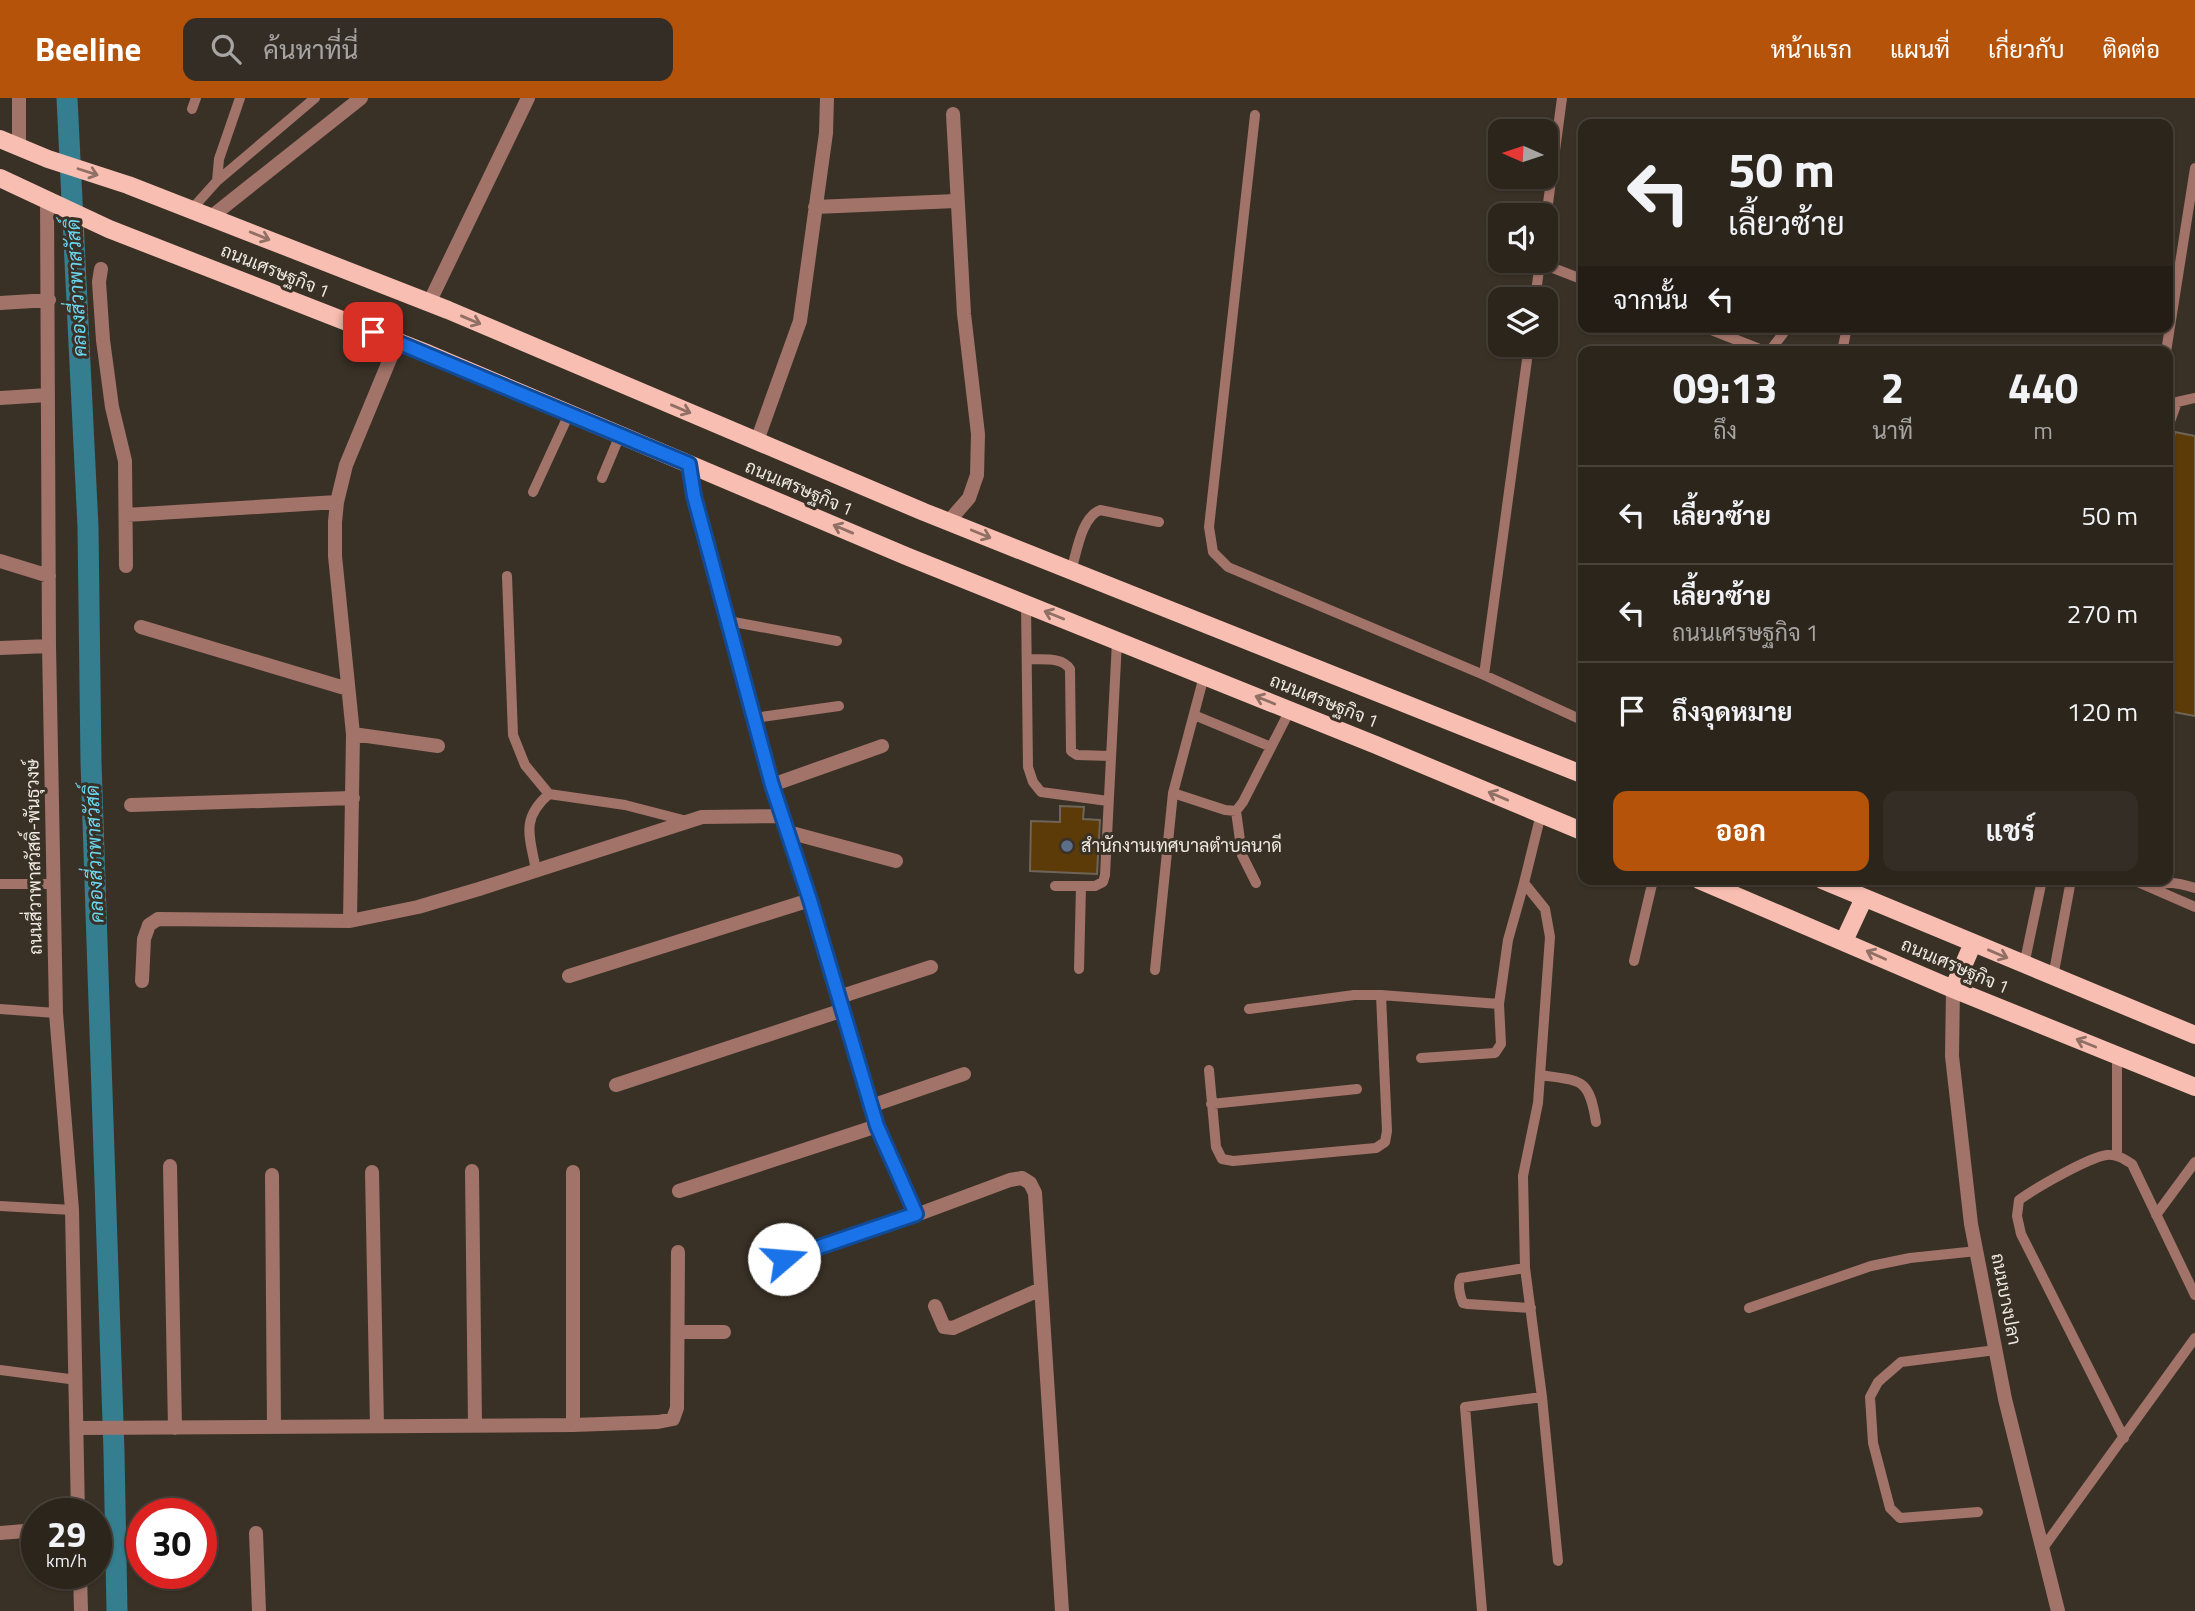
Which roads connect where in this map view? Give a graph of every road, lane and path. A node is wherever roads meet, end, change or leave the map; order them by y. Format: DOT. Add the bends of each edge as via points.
graph roads {
  1 [pos="19,98"];
  2 [pos="240,98"];
  3 [pos="315,98"];
  4 [pos="361,98"];
  5 [pos="528,98"];
  6 [pos="827,98"];
  7 [pos="1562,100"];
  8 [pos="953,114"];
  9 [pos="1255,115"];
  10 [pos="0,139"];
  11 [pos="19,147"];
  12 [pos="2195,168"];
  13 [pos="0,178"];
  14 [pos="217,181"];
  15 [pos="50,200"];
  16 [pos="956,201"];
  17 [pos="1548,203"];
  18 [pos="815,207"];
  19 [pos="191,209"];
  20 [pos="211,217"];
  21 [pos="101,269"];
  22 [pos="1558,269"];
  23 [pos="1578,277"];
  24 [pos="49,300"];
  25 [pos="0,303"];
  26 [pos="429,303"];
  27 [pos="2173,314"];
  28 [pos="1719,333"];
  29 [pos="397,342"];
  30 [pos="1753,346"];
  31 [pos="1527,357"];
  32 [pos="48,395"];
  33 [pos="0,398"];
  34 [pos="2195,398"];
  35 [pos="2173,413"];
  36 [pos="569,414"];
  37 [pos="620,435"];
  38 [pos="757,441"];
  39 [pos="689,464"];
  40 [pos="602,478"];
  41 [pos="533,492"];
  42 [pos="337,502"];
  43 [pos="126,515"];
  44 [pos="949,521"];
  45 [pos="1159,522"];
  46 [pos="0,561"];
  47 [pos="126,566"];
  48 [pos="1071,571"];
  49 [pos="49,576"];
  50 [pos="507,576"];
  51 [pos="1026,604"];
  52 [pos="728,621"];
  53 [pos="141,627"];
  54 [pos="837,641"];
  55 [pos="1117,641"];
  56 [pos="49,646"];
  57 [pos="0,648"];
  58 [pos="1027,659"];
  59 [pos="1484,675"];
  60 [pos="1204,676"];
  61 [pos="348,689"];
  62 [pos="839,706"];
  63 [pos="1290,710"];
  64 [pos="1194,715"];
  65 [pos="754,718"];
  66 [pos="1578,718"];
  67 [pos="352,734"];
  68 [pos="438,746"];
  69 [pos="882,746"];
  70 [pos="1271,747"];
  71 [pos="1111,756"];
  72 [pos="1578,773"];
  73 [pos="772,785"];
  74 [pos="1173,793"];
  75 [pos="549,794"];
  76 [pos="353,798"];
  77 [pos="1108,801"];
  78 [pos="131,804"];
  79 [pos="1236,811"];
  80 [pos="1541,814"];
  81 [pos="783,816"];
  82 [pos="687,821"];
  83 [pos="1578,829"];
  84 [pos="788,832"];
  85 [pos="896,861"];
  86 [pos="536,870"];
  87 [pos="1256,883"];
  88 [pos="1524,883"];
  89 [pos="2173,883"];
  90 [pos="0,884"];
  91 [pos="54,884"];
  92 [pos="1652,885"];
  93 [pos="1711,885"];
  94 [pos="1834,885"];
  95 [pos="2041,885"];
  96 [pos="2070,885"];
  97 [pos="2145,885"];
  98 [pos="2156,885"];
  99 [pos="1055,886"];
  100 [pos="1082,886"];
  101 [pos="2152,888"];
  102 [pos="2195,888"];
  103 [pos="1864,898"];
  104 [pos="810,900"];
  105 [pos="2195,908"];
  106 [pos="350,921"];
  107 [pos="1844,941"];
  108 [pos="1973,943"];
  109 [pos="1634,961"];
  110 [pos="2024,965"];
  111 [pos="931,967"];
  112 [pos="1079,969"];
  113 [pos="1155,970"];
  114 [pos="569,976"];
  115 [pos="2053,977"];
  116 [pos="142,981"];
  117 [pos="1953,989"];
  118 [pos="1381,995"];
  119 [pos="841,1003"];
  120 [pos="1499,1004"];
  121 [pos="0,1009"];
  122 [pos="1249,1009"];
  123 [pos="56,1013"];
  124 [pos="2195,1035"];
  125 [pos="2117,1056"];
  126 [pos="1421,1058"];
  127 [pos="1209,1070"];
  128 [pos="964,1074"];
  129 [pos="1540,1076"];
  130 [pos="615,1085"];
  131 [pos="2195,1087"];
  132 [pos="1357,1089"];
  133 [pos="1211,1104"];
  134 [pos="871,1106"];
  135 [pos="1596,1122"];
  136 [pos="877,1126"];
  137 [pos="2117,1156"];
  138 [pos="2195,1162"];
  139 [pos="170,1166"];
  140 [pos="472,1171"];
  141 [pos="372,1172"];
  142 [pos="573,1172"];
  143 [pos="272,1174"];
  144 [pos="679,1191"];
  145 [pos="0,1206"];
  146 [pos="72,1210"];
  147 [pos="916,1214"];
  148 [pos="2156,1215"];
  149 [pos="1977,1251"];
  150 [pos="678,1252"];
  151 [pos="757,1268"];
  152 [pos="1525,1268"];
  153 [pos="1041,1289"];
  154 [pos="2195,1295"];
  155 [pos="935,1306"];
  156 [pos="1531,1308"];
  157 [pos="1749,1308"];
  158 [pos="678,1332"];
  159 [pos="724,1332"];
  160 [pos="2195,1338"];
  161 [pos="1996,1350"];
  162 [pos="0,1370"];
  163 [pos="77,1380"];
  164 [pos="1542,1397"];
  165 [pos="475,1424"];
  166 [pos="573,1425"];
  167 [pos="274,1426"];
  168 [pos="377,1426"];
  169 [pos="85,1428"];
  170 [pos="175,1428"];
  171 [pos="2124,1438"];
  172 [pos="79,1498"];
  173 [pos="1978,1512"];
  174 [pos="21,1531"];
  175 [pos="0,1533"];
  176 [pos="256,1533"];
  177 [pos="2043,1548"];
  178 [pos="1558,1561"];
  179 [pos="80,1589"];
  180 [pos="81,1611"];
  181 [pos="259,1611"];
  182 [pos="1062,1611"];
  183 [pos="1482,1611"];
  184 [pos="2058,1611"];
  1 -- 11 [label="street"];
  2 -- 14 [label="lane" via="219,159"];
  3 -- 14 [label="lane"];
  4 -- 20 [label="street"];
  5 -- 26 [label="street"];
  6 -- 18 [label="street"];
  7 -- 17 [label="lane"];
  8 -- 16 [label="street"];
  9 -- 59 [label="lane" via="1209,527 1213,552 1228,567"];
  10 -- 11 [label="main road, ถนนเศรษฐกิจ 1"];
  11 -- 19 [label="main road, ถนนเศรษฐกิจ 1, one-way"];
  12 -- 27 [label="lane"];
  13 -- 15 [label="main road, ถนนเศรษฐกิจ 1"];
  14 -- 19 [label="lane"];
  15 -- 24 [label="street, ถนนสี่วาพาสวัสดิ์-พันธุวงษ์"];
  15 -- 29 [label="main road, ถนนเศรษฐกิจ 1" via="109,229"];
  16 -- 18 [label="street"];
  16 -- 44 [label="street" via="978,434 977,475 969,498"];
  18 -- 38 [label="street" via="800,321"];
  19 -- 20 [label="main road, ถนนเศรษฐกิจ 1"];
  20 -- 26 [label="main road, ถนนเศรษฐกิจ 1, one-way"];
  21 -- 43 [label="street" via="103,340 125,461"];
  22 -- 23 [label="lane"];
  24 -- 25 [label="street"];
  24 -- 32 [label="street, ถนนสี่วาพาสวัสดิ์-พันธุวงษ์"];
  26 -- 38 [label="main road, ถนนเศรษฐกิจ 1, one-way"];
  28 -- 30 [label="lane"];
  29 -- 36 [label="main road, ถนนเศรษฐกิจ 1"];
  29 -- 42 [label="street" via="346,465"];
  31 -- 59 [label="lane"];
  32 -- 33 [label="street"];
  32 -- 49 [label="street, ถนนสี่วาพาสวัสดิ์-พันธุวงษ์"];
  34 -- 35 [label="lane" via="2177,401"];
  36 -- 37 [label="main road, ถนนเศรษฐกิจ 1"];
  36 -- 41 [label="lane"];
  37 -- 39 [label="main road, ถนนเศรษฐกิจ 1"];
  37 -- 40 [label="lane"];
  38 -- 44 [label="main road, ถนนเศรษฐกิจ 1"];
  51 -- 39 [label="main road, ถนนเศรษฐกิจ 1, one-way"];
  39 -- 52 [label="street"];
  42 -- 43 [label="street"];
  42 -- 61 [label="street" via="335,556"];
  43 -- 47 [label="street"];
  44 -- 48 [label="main road, ถนนเศรษฐกิจ 1, one-way"];
  45 -- 48 [label="lane" via="1100,510 1093,513"];
  46 -- 49 [label="street"];
  48 -- 72 [label="main road, ถนนเศรษฐกิจ 1"];
  49 -- 56 [label="street, ถนนสี่วาพาสวัสดิ์-พันธุวงษ์"];
  50 -- 75 [label="lane" via="513,735 525,765"];
  55 -- 51 [label="main road, ถนนเศรษฐกิจ 1, one-way"];
  51 -- 58 [label="lane"];
  52 -- 54 [label="lane"];
  52 -- 65 [label="street"];
  53 -- 61 [label="street"];
  55 -- 60 [label="main road, ถนนเศรษฐกิจ 1"];
  55 -- 71 [label="lane"];
  56 -- 57 [label="street"];
  56 -- 91 [label="street, ถนนสี่วาพาสวัสดิ์-พันธุวงษ์"];
  58 -- 71 [label="lane" via="1068,664 1070,751"];
  58 -- 77 [label="lane" via="1027,767 1032,782 1041,792"];
  59 -- 66 [label="lane"];
  63 -- 60 [label="main road, ถนนเศรษฐกิจ 1, one-way"];
  60 -- 64 [label="lane"];
  61 -- 67 [label="street"];
  62 -- 65 [label="lane"];
  63 -- 70 [label="lane"];
  80 -- 63 [label="main road, ถนนเศรษฐกิจ 1, one-way"];
  64 -- 70 [label="lane"];
  64 -- 74 [label="lane"];
  65 -- 73 [label="street"];
  67 -- 68 [label="street"];
  67 -- 76 [label="street"];
  69 -- 73 [label="street"];
  70 -- 79 [label="lane"];
  71 -- 77 [label="lane"];
  73 -- 81 [label="street"];
  74 -- 79 [label="lane"];
  74 -- 113 [label="lane"];
  75 -- 82 [label="lane" via="625,805"];
  75 -- 86 [label="lane" via="536,804 530,817"];
  76 -- 78 [label="street"];
  76 -- 106 [label="street"];
  77 -- 100 [label="lane" via="1103,882"];
  79 -- 87 [label="lane" via="1242,855"];
  80 -- 83 [label="main road, ถนนเศรษฐกิจ 1"];
  80 -- 88 [label="lane"];
  81 -- 82 [label="street"];
  81 -- 84 [label="street"];
  82 -- 86 [label="street"];
  84 -- 85 [label="street"];
  84 -- 104 [label="street"];
  86 -- 106 [label="street" via="418,906"];
  88 -- 120 [label="lane" via="1508,940"];
  88 -- 129 [label="lane" via="1545,909 1550,937"];
  89 -- 102 [label="lane"];
  90 -- 91 [label="lane"];
  91 -- 123 [label="street, ถนนสี่วาพาสวัสดิ์-พันธุวงษ์"];
  92 -- 109 [label="lane"];
  93 -- 107 [label="main road, ถนนเศรษฐกิจ 1"];
  94 -- 103 [label="main road, ถนนเศรษฐกิจ 1"];
  95 -- 110 [label="lane"];
  96 -- 115 [label="lane"];
  97 -- 101 [label="lane"];
  98 -- 101 [label="lane"];
  99 -- 100 [label="lane"];
  100 -- 112 [label="lane"];
  101 -- 105 [label="lane"];
  103 -- 107 [label="main road"];
  103 -- 108 [label="main road, ถนนเศรษฐกิจ 1"];
  104 -- 114 [label="street"];
  104 -- 119 [label="street"];
  106 -- 116 [label="street" via="158,919 149,925 144,939"];
  117 -- 107 [label="main road, ถนนเศรษฐกิจ 1, one-way"];
  108 -- 110 [label="main road, ถนนเศรษฐกิจ 1, one-way"];
  108 -- 117 [label="main road"];
  110 -- 115 [label="main road, ถนนเศรษฐกิจ 1"];
  111 -- 119 [label="street"];
  115 -- 124 [label="main road, ถนนเศรษฐกิจ 1"];
  125 -- 117 [label="main road, ถนนเศรษฐกิจ 1, one-way"];
  117 -- 149 [label="street, ถนนบางปลา" via="1952,1056"];
  118 -- 120 [label="lane"];
  118 -- 122 [label="lane"];
  118 -- 133 [label="lane" via="1387,1131 1385,1142 1376,1148 1233,1161 1222,1158 1216,1147"];
  119 -- 130 [label="street"];
  119 -- 134 [label="street"];
  120 -- 126 [label="lane" via="1501,1044 1495,1053"];
  121 -- 123 [label="lane"];
  123 -- 146 [label="street, ถนนสี่วาพาสวัสดิ์-พันธุวงษ์"];
  125 -- 131 [label="main road, ถนนเศรษฐกิจ 1"];
  125 -- 137 [label="lane"];
  127 -- 133 [label="lane"];
  128 -- 134 [label="street"];
  129 -- 135 [label="lane" via="1585,1085 1592,1096"];
  129 -- 152 [label="lane" via="1523,1176"];
  132 -- 133 [label="lane"];
  134 -- 136 [label="street"];
  136 -- 144 [label="street"];
  136 -- 147 [label="street"];
  137 -- 148 [label="lane" via="2132,1164"];
  137 -- 171 [label="lane" via="2105,1155 2037,1186 2019,1200 2017,1216 2021,1234"];
  138 -- 148 [label="lane"];
  139 -- 170 [label="street"];
  140 -- 165 [label="street"];
  141 -- 168 [label="street"];
  142 -- 166 [label="street"];
  143 -- 167 [label="street"];
  145 -- 146 [label="lane"];
  146 -- 163 [label="street, ถนนสี่วาพาสวัสดิ์-พันธุวงษ์"];
  147 -- 151 [label="street"];
  147 -- 153 [label="street" via="1022,1178 1035,1193"];
  148 -- 154 [label="lane"];
  149 -- 157 [label="lane" via="1871,1266"];
  149 -- 161 [label="street, ถนนบางปลา"];
  150 -- 158 [label="street"];
  152 -- 156 [label="lane"];
  152 -- 156 [label="lane" via="1461,1278 1461,1298 1468,1304"];
  153 -- 155 [label="street" via="953,1328 944,1327"];
  153 -- 182 [label="street"];
  156 -- 164 [label="lane"];
  158 -- 159 [label="street"];
  158 -- 166 [label="street" via="673,1419"];
  160 -- 171 [label="lane"];
  161 -- 173 [label="lane" via="1901,1363 1878,1382 1870,1397 1873,1443 1890,1508 1900,1518"];
  161 -- 177 [label="street, ถนนบางปลา"];
  162 -- 163 [label="lane"];
  163 -- 169 [label="street, ถนนสี่วาพาสวัสดิ์-พันธุวงษ์"];
  164 -- 178 [label="lane"];
  164 -- 183 [label="lane" via="1465,1407"];
  165 -- 166 [label="street"];
  165 -- 168 [label="street"];
  167 -- 168 [label="street"];
  167 -- 170 [label="street"];
  169 -- 170 [label="street"];
  169 -- 172 [label="street, ถนนสี่วาพาสวัสดิ์-พันธุวงษ์"];
  171 -- 177 [label="lane"];
  174 -- 175 [label="street"];
  176 -- 181 [label="street"];
  177 -- 184 [label="street, ถนนบางปลา"];
  179 -- 180 [label="street"];
}
